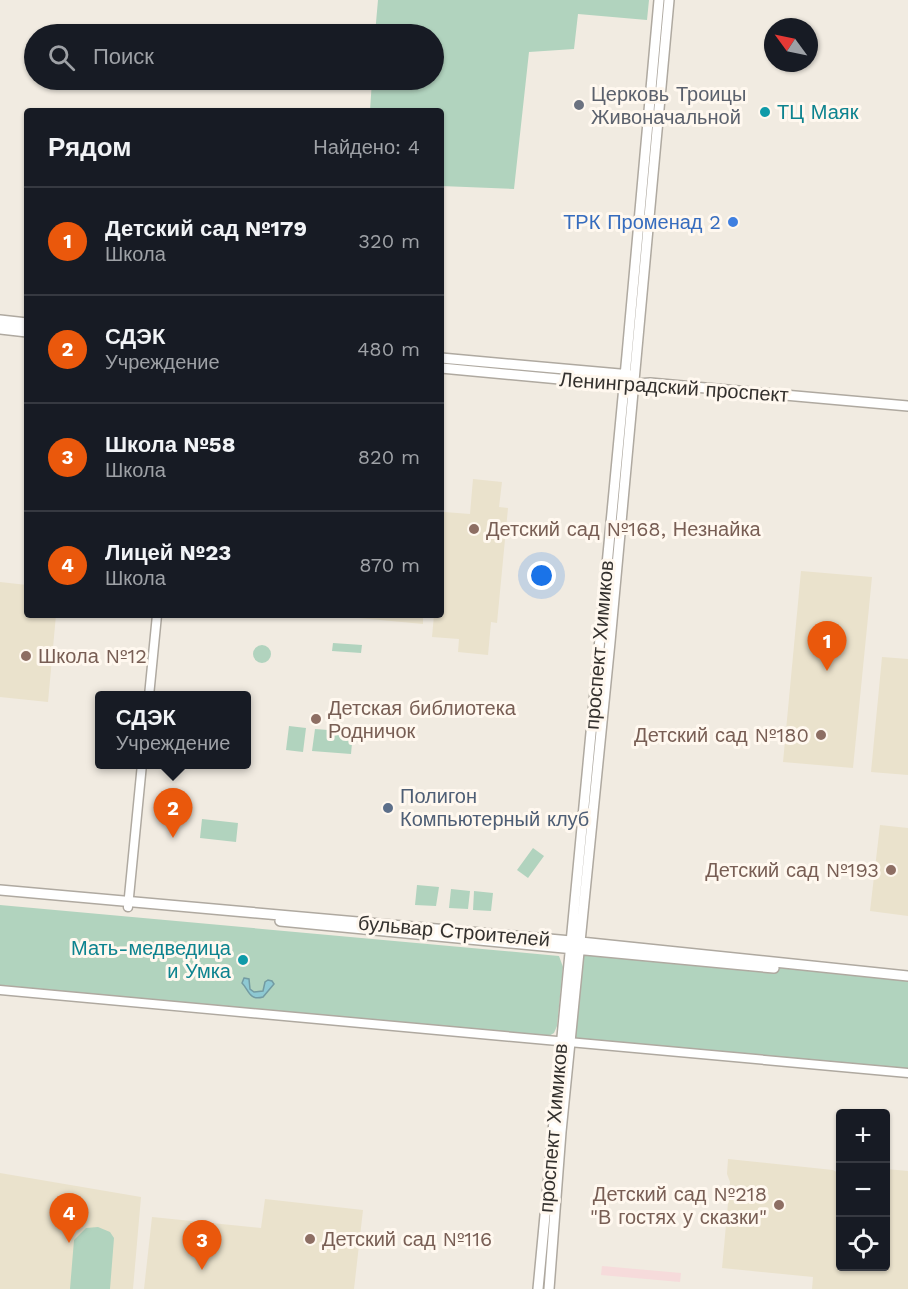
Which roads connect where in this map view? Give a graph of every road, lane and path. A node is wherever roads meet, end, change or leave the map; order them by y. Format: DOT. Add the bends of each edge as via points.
graph roads {
  1 [pos="659,0"];
  2 [pos="669,0"];
  3 [pos="0,320"];
  4 [pos="24,323"];
  5 [pos="0,329"];
  6 [pos="24,332"];
  7 [pos="444,358"];
  8 [pos="444,368"];
  9 [pos="630,375"];
  10 [pos="650,382"];
  11 [pos="629,385"];
  12 [pos="908,406"];
  13 [pos="157,618"];
  14 [pos="149,691"];
  15 [pos="142,769"];
  16 [pos="0,890"];
  17 [pos="0,896"];
  18 [pos="128,904"];
  19 [pos="575,945"];
  20 [pos="908,978"];
  21 [pos="0,990"];
  22 [pos="566,1043"];
  23 [pos="908,1073"];
  24 [pos="538,1289"];
  25 [pos="549,1289"];
  1 -- 9 [label="main road, проспект Химиков"];
  2 -- 9 [label="main road, проспект Химиков"];
  3 -- 4 [label="main road"];
  5 -- 6 [label="main road"];
  7 -- 9 [label="main road, Ленинградский проспект"];
  8 -- 11 [label="main road, Ленинградский проспект"];
  9 -- 10 [label="main road, Ленинградский проспект"];
  9 -- 11 [label="main road, проспект Химиков"];
  10 -- 11 [label="main road, Ленинградский проспект"];
  10 -- 12 [label="main road, Ленинградский проспект"];
  11 -- 19 [label="main road, проспект Химиков"];
  13 -- 14 [label="street"];
  15 -- 18 [label="street"];
  16 -- 18 [label="main road, бульвар Строителей"];
  17 -- 18 [label="main road, бульвар Строителей"];
  18 -- 19 [label="main road, бульвар Строителей"];
  19 -- 20 [label="main road, бульвар Строителей"];
  19 -- 22 [label="main road, проспект Химиков"];
  21 -- 22 [label="street"];
  22 -- 23 [label="street"];
  22 -- 24 [label="main road, проспект Химиков"];
  22 -- 25 [label="main road, проспект Химиков"];
}
